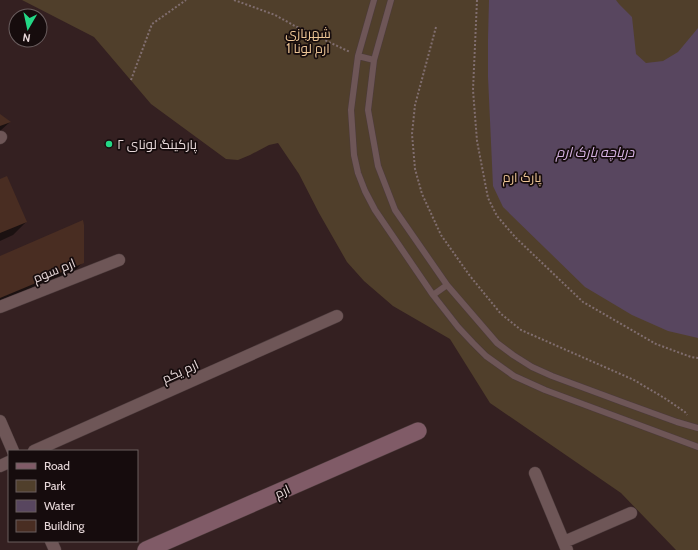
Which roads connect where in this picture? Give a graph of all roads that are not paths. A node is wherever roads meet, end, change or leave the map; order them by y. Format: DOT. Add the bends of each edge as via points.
graph roads {
  1 [pos="374,0"];
  2 [pos="391,0"];
  3 [pos="358,56"];
  4 [pos="374,60"];
  5 [pos="119,260"];
  6 [pos="447,286"];
  7 [pos="434,295"];
  8 [pos="0,307"];
  9 [pos="337,316"];
  10 [pos="0,421"];
  11 [pos="696,427"];
  12 [pos="418,431"];
  13 [pos="698,447"];
  14 [pos="13,450"];
  15 [pos="36,450"];
  16 [pos="535,473"];
  17 [pos="631,513"];
  18 [pos="566,546"];
  19 [pos="146,550"];
  1 -- 3 [label="lane"];
  2 -- 4 [label="lane"];
  3 -- 4 [label="lane"];
  3 -- 7 [label="lane" via="351,110 358,173 375,210"];
  4 -- 6 [label="lane" via="368,110 378,166 395,210"];
  5 -- 8 [label="street, ارم سوم"];
  6 -- 7 [label="lane"];
  6 -- 11 [label="lane" via="497,343 532,367 615,400"];
  7 -- 13 [label="lane" via="473,343 514,376"];
  9 -- 15 [label="street, ارم یکم"];
  10 -- 14 [label="street"];
  12 -- 19 [label="street, ارم"];
  16 -- 18 [label="street"];
  17 -- 18 [label="street"];
}
